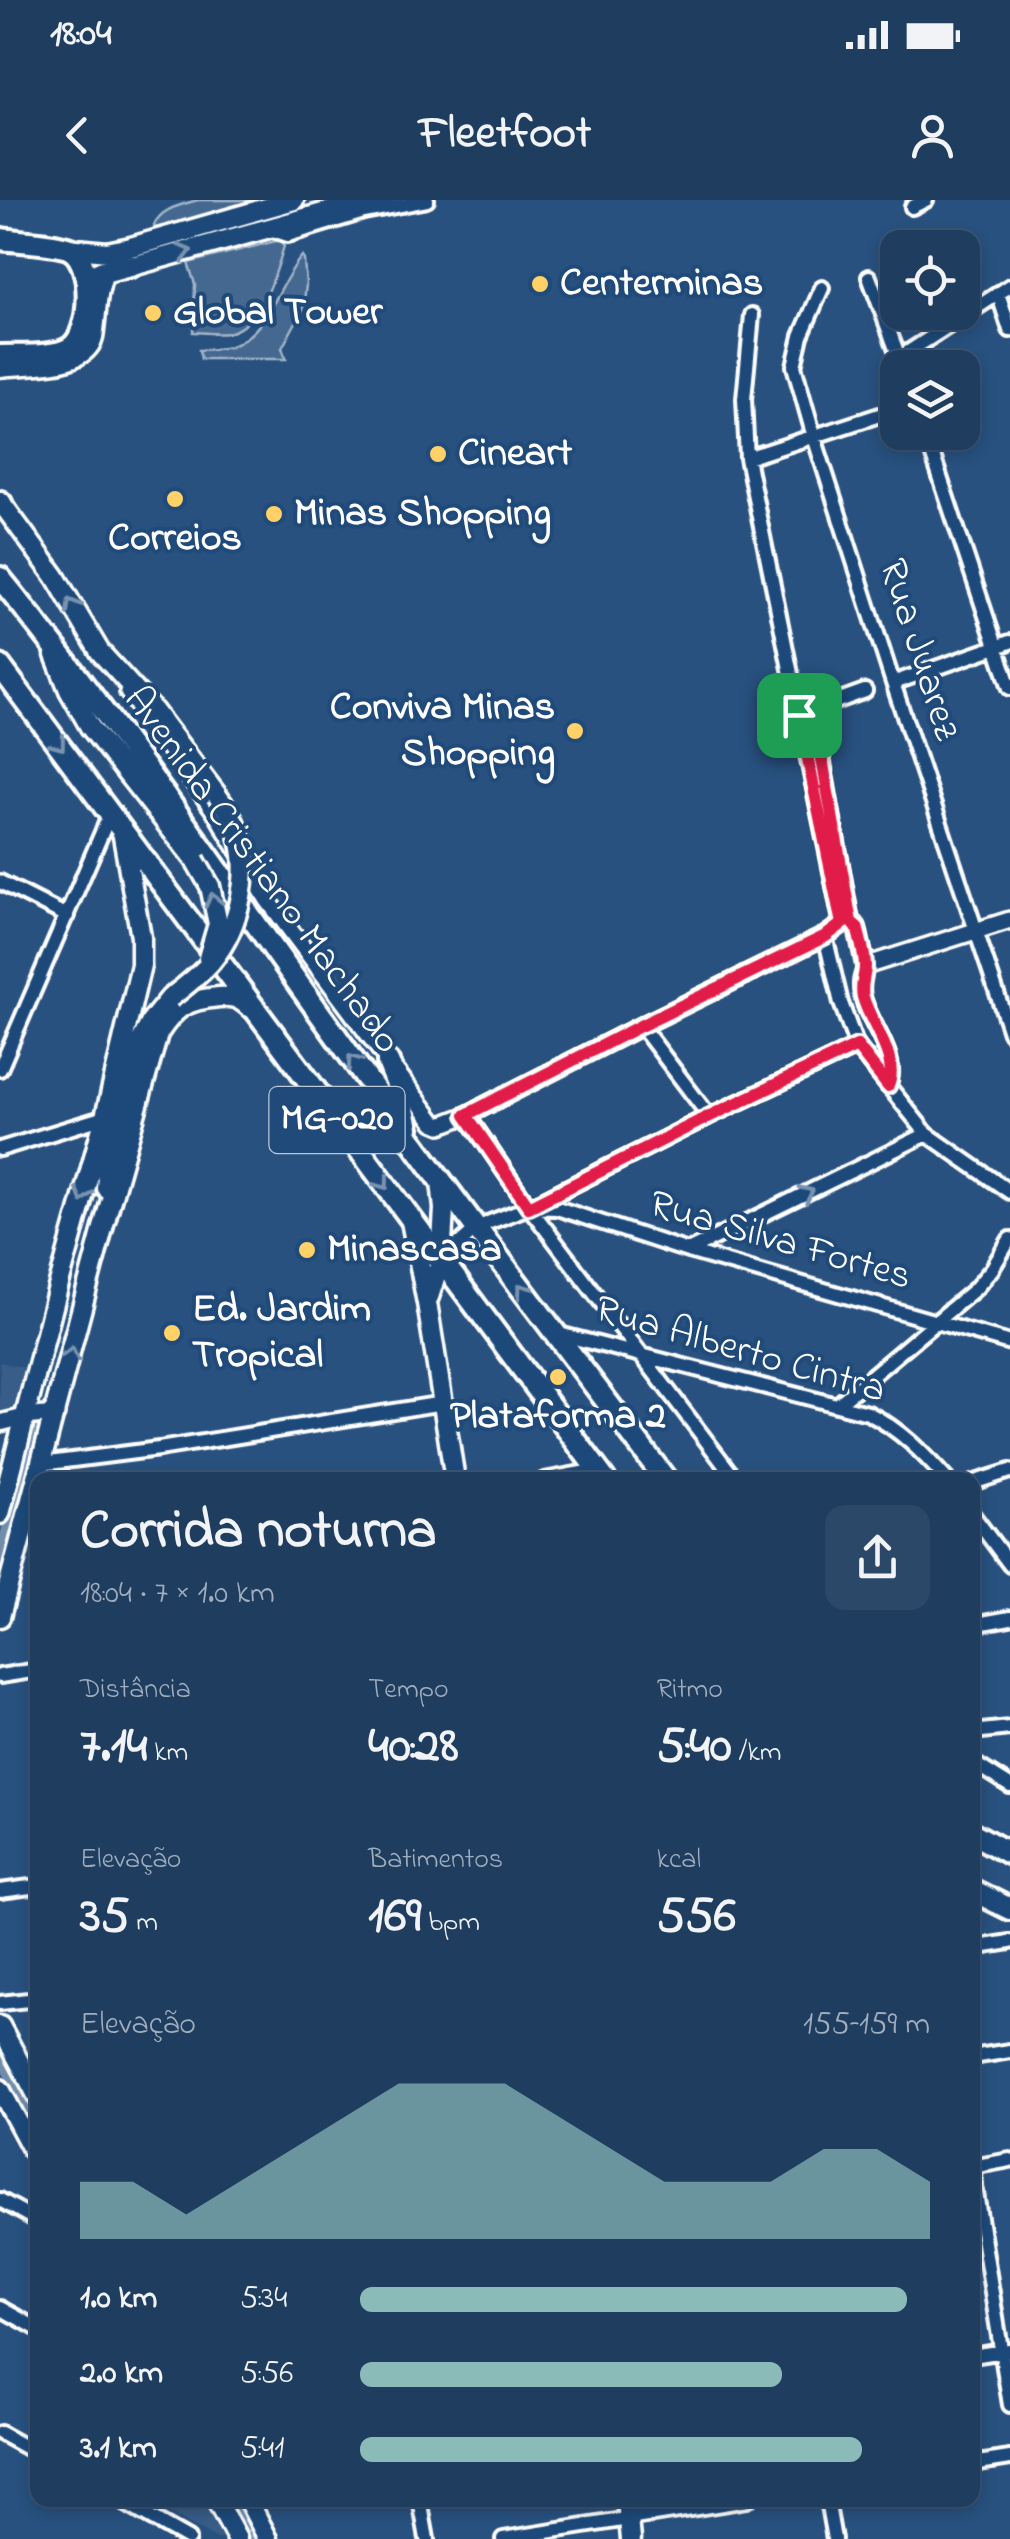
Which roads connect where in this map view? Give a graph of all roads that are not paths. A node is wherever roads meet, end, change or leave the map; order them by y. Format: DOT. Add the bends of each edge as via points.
graph roads {
  1 [pos="294,200"];
  2 [pos="370,200"];
  3 [pos="426,200"];
  4 [pos="926,200"];
  5 [pos="912,207"];
  6 [pos="270,229"];
  7 [pos="0,239"];
  8 [pos="66,248"];
  9 [pos="131,266"];
  10 [pos="869,277"];
  11 [pos="91,286"];
  12 [pos="822,288"];
  13 [pos="1004,290"];
  14 [pos="752,314"];
  15 [pos="1010,330"];
  16 [pos="896,350"];
  17 [pos="919,350"];
  18 [pos="0,356"];
  19 [pos="0,367"];
  20 [pos="880,415"];
  21 [pos="814,437"];
  22 [pos="932,450"];
  23 [pos="746,458"];
  24 [pos="0,502"];
  25 [pos="0,564"];
  26 [pos="0,578"];
  27 [pos="15,596"];
  28 [pos="49,641"];
  29 [pos="1003,644"];
  30 [pos="100,652"];
  31 [pos="0,666"];
  32 [pos="894,683"];
  33 [pos="1010,688"];
  34 [pos="865,691"];
  35 [pos="801,714"];
  36 [pos="116,822"];
  37 [pos="0,882"];
  38 [pos="68,916"];
  39 [pos="1010,920"];
  40 [pos="846,924"];
  41 [pos="977,932"];
  42 [pos="826,936"];
  43 [pos="865,966"];
  44 [pos="170,998"];
  45 [pos="262,1020"];
  46 [pos="640,1026"];
  47 [pos="1010,1032"];
  48 [pos="857,1046"];
  49 [pos="388,1062"];
  50 [pos="0,1069"];
  51 [pos="888,1086"];
  52 [pos="113,1115"];
  53 [pos="466,1115"];
  54 [pos="710,1116"];
  55 [pos="926,1134"];
  56 [pos="411,1139"];
  57 [pos="0,1149"];
  58 [pos="441,1179"];
  59 [pos="1010,1192"];
  60 [pos="529,1207"];
  61 [pos="411,1220"];
  62 [pos="103,1228"];
  63 [pos="476,1228"];
  64 [pos="1010,1239"];
  65 [pos="688,1252"];
  66 [pos="441,1260"];
  67 [pos="57,1291"];
  68 [pos="85,1299"];
  69 [pos="427,1303"];
  70 [pos="937,1322"];
  71 [pos="554,1333"];
  72 [pos="1010,1343"];
  73 [pos="641,1356"];
  74 [pos="443,1402"];
  75 [pos="837,1406"];
  76 [pos="56,1414"];
  77 [pos="24,1417"];
  78 [pos="0,1424"];
  79 [pos="40,1464"];
  80 [pos="1010,1471"];
  81 [pos="38,1472"];
  82 [pos="454,1472"];
  83 [pos="599,1472"];
  84 [pos="660,1472"];
  85 [pos="730,1472"];
  86 [pos="939,1472"];
  87 [pos="980,1480"];
  88 [pos="30,1502"];
  89 [pos="0,1514"];
  90 [pos="980,1523"];
  91 [pos="1004,1549"];
  92 [pos="1010,1565"];
  93 [pos="0,1617"];
  94 [pos="1010,1618"];
  95 [pos="980,1624"];
  96 [pos="30,1671"];
  97 [pos="0,1676"];
  98 [pos="1010,1728"];
  99 [pos="980,1731"];
  100 [pos="980,1767"];
  101 [pos="1010,1786"];
  102 [pos="980,1838"];
  103 [pos="1010,1854"];
  104 [pos="30,1887"];
  105 [pos="0,1891"];
  106 [pos="980,1894"];
  107 [pos="1010,1908"];
  108 [pos="1010,1942"];
  109 [pos="980,1947"];
  110 [pos="30,2000"];
  111 [pos="0,2003"];
  112 [pos="0,2026"];
  113 [pos="1010,2051"];
  114 [pos="980,2056"];
  115 [pos="30,2081"];
  116 [pos="0,2089"];
  117 [pos="30,2145"];
  118 [pos="1010,2160"];
  119 [pos="980,2166"];
  120 [pos="0,2200"];
  121 [pos="30,2217"];
  122 [pos="980,2259"];
  123 [pos="0,2308"];
  124 [pos="30,2325"];
  125 [pos="1005,2351"];
  126 [pos="980,2355"];
  127 [pos="1010,2404"];
  128 [pos="0,2433"];
  129 [pos="30,2450"];
  130 [pos="1010,2458"];
  131 [pos="980,2463"];
  132 [pos="129,2507"];
  133 [pos="220,2507"];
  134 [pos="252,2507"];
  135 [pos="421,2507"];
  136 [pos="700,2507"];
  137 [pos="829,2507"];
  138 [pos="630,2530"];
  139 [pos="162,2533"];
  140 [pos="188,2539"];
  141 [pos="237,2539"];
  142 [pos="268,2539"];
  143 [pos="427,2539"];
  144 [pos="503,2539"];
  145 [pos="834,2539"];
  1 -- 8 [label="main road" via="107,252"];
  2 -- 6 [label="main road"];
  3 -- 6 [label="street" via="288,235"];
  4 -- 5 [label="street"];
  9 -- 6 [label="main road, one-way"];
  7 -- 8 [label="highway"];
  8 -- 11 [label="highway" via="81,261"];
  9 -- 11 [label="highway" via="100,271"];
  10 -- 16 [label="street"];
  11 -- 18 [label="highway" via="74,346 61,353"];
  11 -- 19 [label="main road" via="92,342 82,355"];
  12 -- 21 [label="street, Rua Juarez" via="794,366"];
  13 -- 15 [label="street"];
  13 -- 17 [label="street"];
  14 -- 23 [label="street"];
  20 -- 21 [label="street"];
  21 -- 23 [label="street"];
  21 -- 32 [label="street, Rua Juarez"];
  22 -- 29 [label="street"];
  23 -- 35 [label="street"];
  30 -- 24 [label="main road, Avenida Cristiano Machado, one-way"];
  25 -- 27 [label="highway"];
  26 -- 27 [label="highway, Avenida Cristiano Machado / MG-020"];
  27 -- 28 [label="highway, Avenida Cristiano Machado / MG-020"];
  44 -- 28 [label="main road, Avenida Cristiano Machado, one-way, bridge" via="208,958 218,924 210,886 90,727"];
  56 -- 28 [label="highway, Avenida Cristiano Machado / MG-020, one-way"];
  29 -- 32 [label="street"];
  29 -- 33 [label="street"];
  30 -- 44 [label="main road, Avenida Cristiano Machado, bridge" via="217,795 241,846 236,916 220,950"];
  30 -- 49 [label="street" via="216,813 267,899"];
  31 -- 36 [label="highway, MG-020, one-way"];
  32 -- 41 [label="street, Rua Juarez"];
  34 -- 35 [label="street"];
  35 -- 40 [label="street" via="816,725"];
  36 -- 38 [label="street"];
  36 -- 45 [label="highway, MG-020"];
  36 -- 52 [label="main road" via="142,937"];
  37 -- 38 [label="street"];
  38 -- 50 [label="street"];
  39 -- 41 [label="street"];
  40 -- 42 [label="street"];
  40 -- 43 [label="street" via="857,927"];
  41 -- 43 [label="street"];
  41 -- 47 [label="street, Rua Juarez"];
  42 -- 46 [label="street"];
  42 -- 48 [label="street"];
  43 -- 51 [label="street" via="863,996 888,1056"];
  44 -- 52 [label="main road" via="141,1041"];
  45 -- 61 [label="highway, MG-020, one-way"];
  45 -- 62 [label="main road" via="232,996 196,998 170,1016 158,1034"];
  46 -- 53 [label="street"];
  46 -- 54 [label="street"];
  48 -- 51 [label="street"];
  48 -- 54 [label="street"];
  49 -- 53 [label="street" via="434,1122 441,1126"];
  49 -- 56 [label="highway"];
  51 -- 55 [label="street"];
  52 -- 57 [label="street"];
  52 -- 62 [label="main road"];
  52 -- 67 [label="main road, one-way"];
  53 -- 60 [label="street"];
  54 -- 60 [label="street"];
  55 -- 59 [label="street"];
  65 -- 55 [label="street, one-way"];
  56 -- 58 [label="highway, Avenida Cristiano Machado / MG-020"];
  58 -- 63 [label="highway, Avenida Cristiano Machado"];
  58 -- 66 [label="main road, MG-020"];
  60 -- 63 [label="street"];
  60 -- 65 [label="street, Rua Silva Fortes" via="557,1208"];
  60 -- 73 [label="street"];
  61 -- 66 [label="highway"];
  61 -- 69 [label="main road, MG-020"];
  62 -- 68 [label="main road"];
  63 -- 66 [label="street"];
  71 -- 63 [label="highway, Avenida Cristiano Machado, one-way"];
  64 -- 70 [label="street" via="975,1289"];
  65 -- 70 [label="street, Rua Silva Fortes"];
  66 -- 69 [label="main road, MG-020"];
  66 -- 83 [label="highway"];
  67 -- 68 [label="main road"];
  67 -- 77 [label="main road"];
  76 -- 68 [label="main road, one-way"];
  69 -- 74 [label="main road, MG-020"];
  70 -- 72 [label="street, Rua Silva Fortes"];
  70 -- 75 [label="street"];
  71 -- 73 [label="street, Rua Alberto Cintra"];
  71 -- 84 [label="highway, Avenida Cristiano Machado"];
  73 -- 75 [label="street, Rua Alberto Cintra"];
  73 -- 85 [label="street"];
  74 -- 79 [label="street"];
  74 -- 82 [label="main road, MG-020"];
  75 -- 86 [label="street, Rua Alberto Cintra" via="868,1413 900,1432"];
  76 -- 77 [label="street"];
  76 -- 79 [label="main road"];
  77 -- 78 [label="street"];
  77 -- 89 [label="main road"];
  79 -- 81 [label="main road"];
  80 -- 87 [label="street"];
  88 -- 93 [label="main road"];
  90 -- 91 [label="street"];
  91 -- 92 [label="street"];
  94 -- 95 [label="street"];
  96 -- 97 [label="street"];
  98 -- 99 [label="street"];
  100 -- 101 [label="street"];
  102 -- 103 [label="highway"];
  104 -- 105 [label="street"];
  106 -- 107 [label="highway"];
  108 -- 109 [label="street"];
  110 -- 111 [label="street"];
  112 -- 115 [label="main road"];
  113 -- 114 [label="street"];
  116 -- 117 [label="main road"];
  118 -- 119 [label="street"];
  120 -- 121 [label="street"];
  122 -- 125 [label="street"];
  123 -- 124 [label="street"];
  125 -- 126 [label="street"];
  125 -- 127 [label="street"];
  128 -- 129 [label="street"];
  130 -- 131 [label="street"];
  132 -- 139 [label="street"];
  133 -- 141 [label="main road"];
  134 -- 142 [label="main road"];
  135 -- 143 [label="street"];
  136 -- 138 [label="street" via="666,2512"];
  137 -- 145 [label="street"];
  138 -- 144 [label="street"];
  139 -- 140 [label="street"];
}
